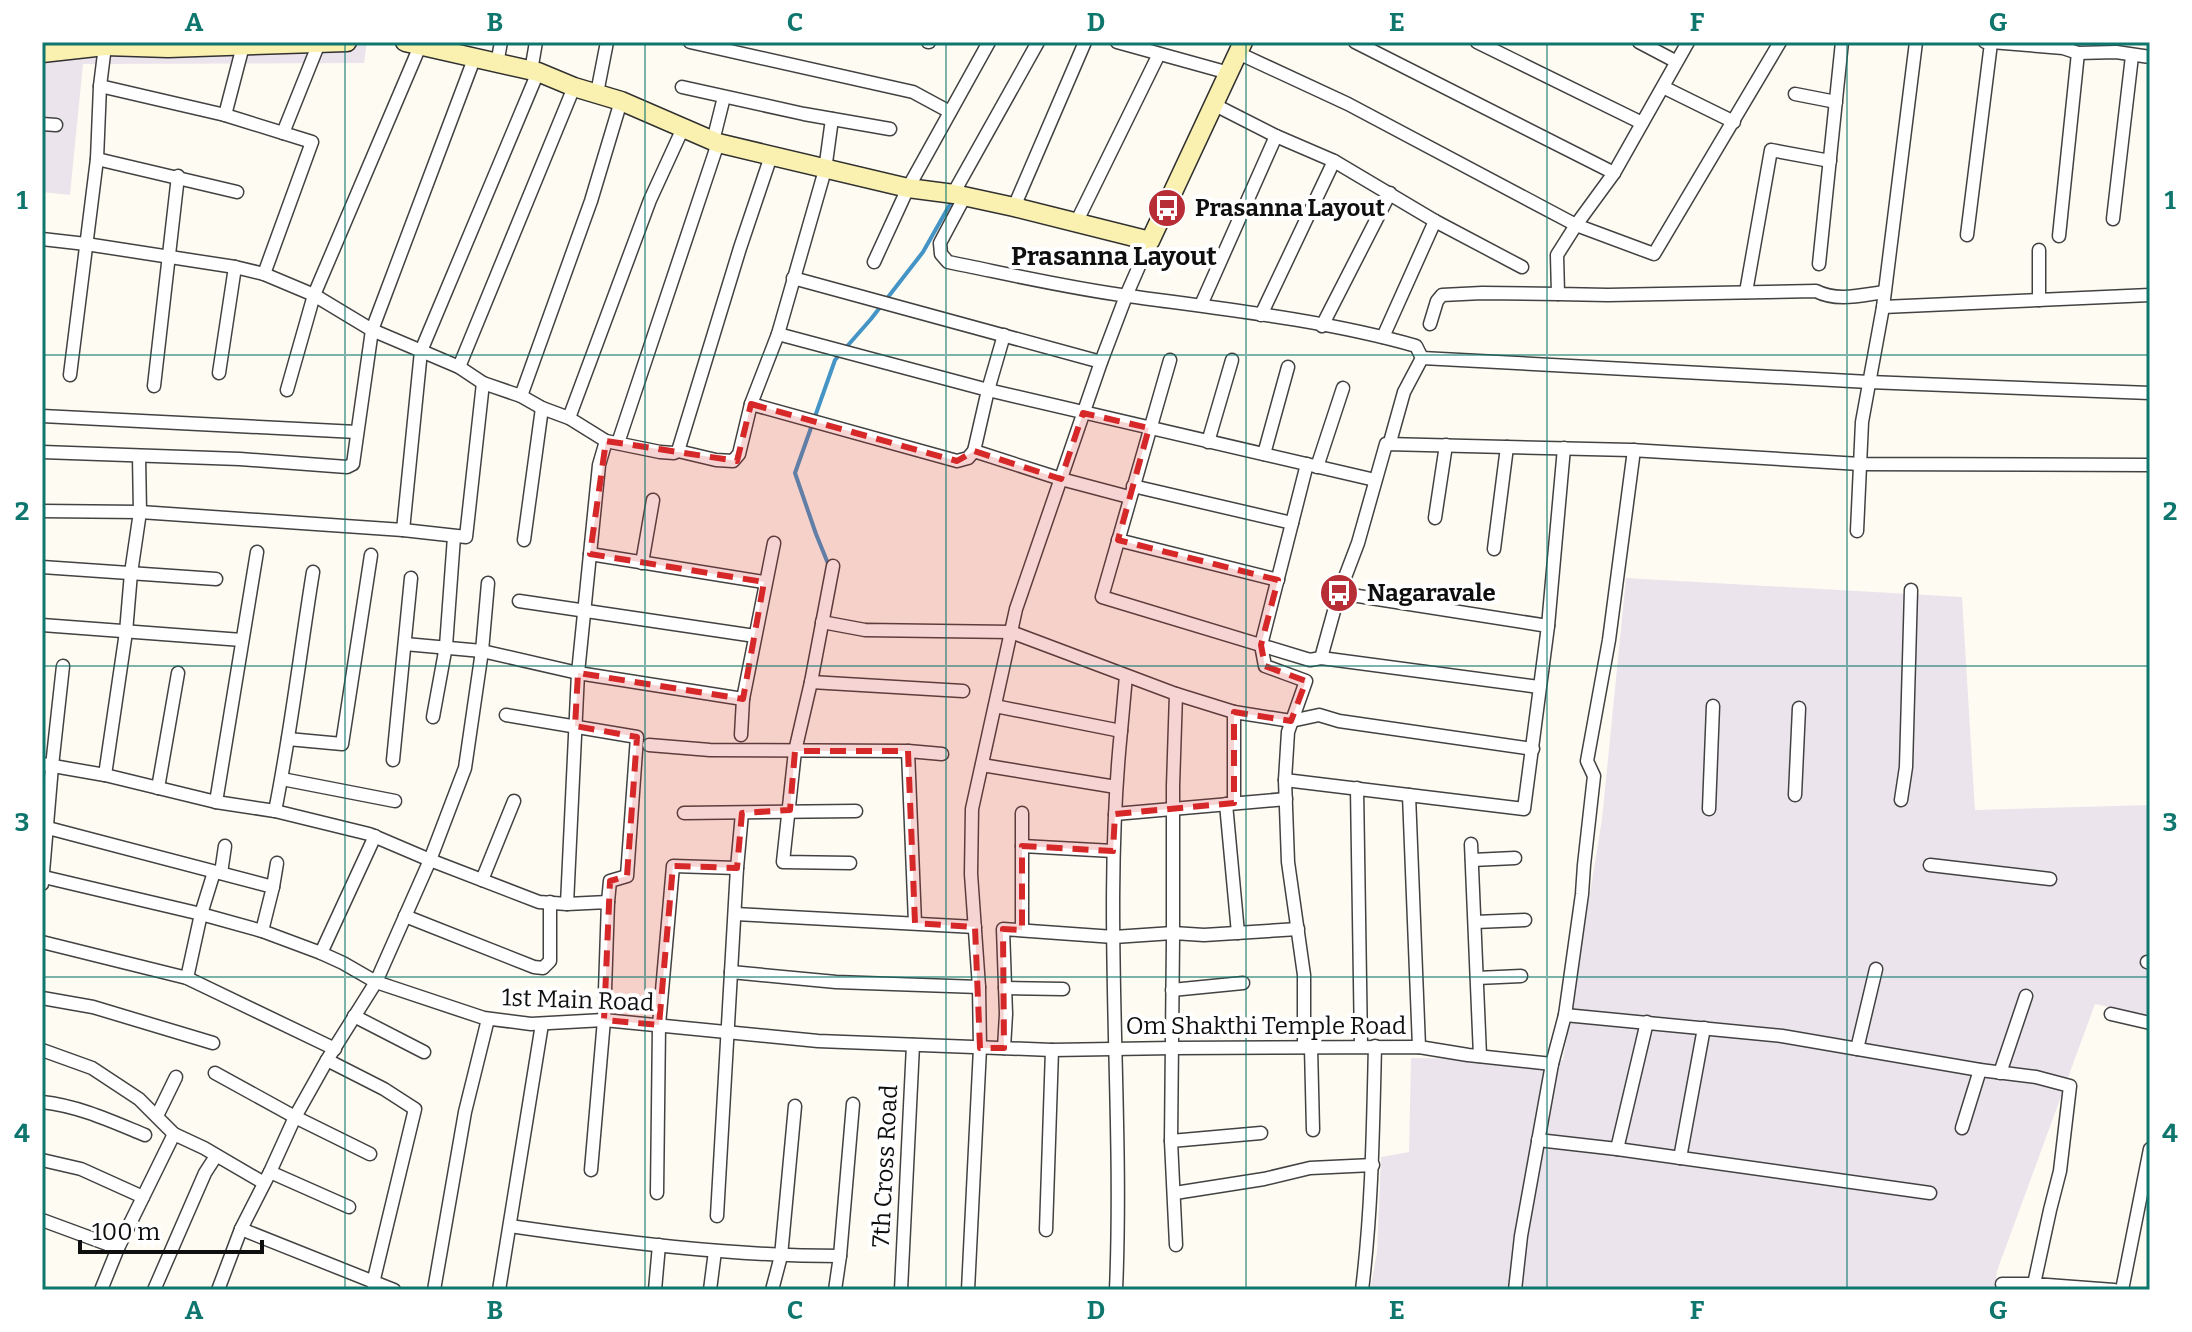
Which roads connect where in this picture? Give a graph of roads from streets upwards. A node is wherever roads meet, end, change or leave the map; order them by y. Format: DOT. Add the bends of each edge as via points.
graph roads {
  1 [pos="347,42"];
  2 [pos="501,42"];
  3 [pos="536,42"];
  4 [pos="607,42"];
  5 [pos="690,42"];
  6 [pos="989,42"];
  7 [pos="1038,42"];
  8 [pos="1085,42"];
  9 [pos="1117,42"];
  10 [pos="1355,42"];
  11 [pos="1477,42"];
  12 [pos="1639,42"];
  13 [pos="1688,42"];
  14 [pos="1780,42"];
  15 [pos="1842,42"];
  16 [pos="1916,42"];
  17 [pos="1989,42"];
  18 [pos="319,43"];
  19 [pos="105,44"];
  20 [pos="244,44"];
  21 [pos="412,44"];
  22 [pos="168,45"];
  23 [pos="2051,45"];
  24 [pos="2108,47"];
  25 [pos="1240,48"];
  26 [pos="467,52"];
  27 [pos="42,53"];
  28 [pos="2078,53"];
  29 [pos="1159,54"];
  30 [pos="2132,56"];
  31 [pos="2150,57"];
  32 [pos="1675,61"];
  33 [pos="497,64"];
  34 [pos="534,72"];
  35 [pos="1229,73"];
  36 [pos="100,86"];
  37 [pos="574,87"];
  38 [pos="682,87"];
  39 [pos="1663,87"];
  40 [pos="597,93"];
  41 [pos="1795,94"];
  42 [pos="724,97"];
  43 [pos="621,101"];
  44 [pos="1836,102"];
  45 [pos="1215,105"];
  46 [pos="950,112"];
  47 [pos="225,115"];
  48 [pos="832,119"];
  49 [pos="1734,122"];
  50 [pos="1642,123"];
  51 [pos="42,124"];
  52 [pos="56,125"];
  53 [pos="683,128"];
  54 [pos="890,129"];
  55 [pos="283,133"];
  56 [pos="1276,136"];
  57 [pos="716,142"];
  58 [pos="771,156"];
  59 [pos="97,159"];
  60 [pos="1334,161"];
  61 [pos="1830,161"];
  62 [pos="825,170"];
  63 [pos="1614,173"];
  64 [pos="178,176"];
  65 [pos="908,188"];
  66 [pos="237,192"];
  67 [pos="1390,193"];
  68 [pos="958,195"];
  69 [pos="1014,207"];
  70 [pos="2113,219"];
  71 [pos="1435,221"];
  72 [pos="1076,223"];
  73 [pos="1576,225"];
  74 [pos="1967,235"];
  75 [pos="2059,236"];
  76 [pos="42,239"];
  77 [pos="1150,241"];
  78 [pos="86,244"];
  79 [pos="2039,250"];
  80 [pos="167,256"];
  81 [pos="874,262"];
  82 [pos="1819,264"];
  83 [pos="235,267"];
  84 [pos="1522,267"];
  85 [pos="264,274"];
  86 [pos="793,278"];
  87 [pos="1746,292"];
  88 [pos="1884,292"];
  89 [pos="1558,294"];
  90 [pos="314,295"];
  91 [pos="2150,295"];
  92 [pos="1126,296"];
  93 [pos="2039,300"];
  94 [pos="1201,305"];
  95 [pos="1883,307"];
  96 [pos="1261,315"];
  97 [pos="1430,324"];
  98 [pos="1322,326"];
  99 [pos="372,330"];
  100 [pos="778,334"];
  101 [pos="1004,335"];
  102 [pos="1383,337"];
  103 [pos="421,351"];
  104 [pos="1422,358"];
  105 [pos="1170,360"];
  106 [pos="1232,360"];
  107 [pos="1101,362"];
  108 [pos="459,367"];
  109 [pos="1288,367"];
  110 [pos="219,373"];
  111 [pos="70,375"];
  112 [pos="1869,382"];
  113 [pos="483,383"];
  114 [pos="154,386"];
  115 [pos="1343,388"];
  116 [pos="287,390"];
  117 [pos="988,390"];
  118 [pos="2150,393"];
  119 [pos="521,396"];
  120 [pos="751,404"];
  121 [pos="542,408"];
  122 [pos="1083,413"];
  123 [pos="42,416"];
  124 [pos="569,418"];
  125 [pos="1149,428"];
  126 [pos="357,432"];
  127 [pos="612,442"];
  128 [pos="1208,442"];
  129 [pos="1390,442"];
  130 [pos="1446,445"];
  131 [pos="1507,447"];
  132 [pos="1564,448"];
  133 [pos="1634,450"];
  134 [pos="678,451"];
  135 [pos="974,451"];
  136 [pos="42,452"];
  137 [pos="1264,454"];
  138 [pos="139,456"];
  139 [pos="1860,464"];
  140 [pos="2150,465"];
  141 [pos="1312,466"];
  142 [pos="1061,479"];
  143 [pos="1375,480"];
  144 [pos="1131,492"];
  145 [pos="653,500"];
  146 [pos="42,511"];
  147 [pos="140,512"];
  148 [pos="1435,518"];
  149 [pos="1292,523"];
  150 [pos="403,530"];
  151 [pos="1857,531"];
  152 [pos="454,537"];
  153 [pos="524,540"];
  154 [pos="1118,540"];
  155 [pos="774,543"];
  156 [pos="1494,549"];
  157 [pos="257,552"];
  158 [pos="590,554"];
  159 [pos="371,555"];
  160 [pos="642,563"];
  161 [pos="833,566"];
  162 [pos="42,567"];
  163 [pos="313,572"];
  164 [pos="131,573"];
  165 [pos="411,578"];
  166 [pos="216,579"];
  167 [pos="1278,580"];
  168 [pos="764,582"];
  169 [pos="488,583"];
  170 [pos="1911,590"];
  171 [pos="1339,593"];
  172 [pos="519,601"];
  173 [pos="584,611"];
  174 [pos="822,622"];
  175 [pos="42,625"];
  176 [pos="1548,626"];
  177 [pos="126,632"];
  178 [pos="1011,632"];
  179 [pos="755,636"];
  180 [pos="242,640"];
  181 [pos="405,644"];
  182 [pos="1261,645"];
  183 [pos="446,646"];
  184 [pos="482,651"];
  185 [pos="1321,658"];
  186 [pos="63,666"];
  187 [pos="178,673"];
  188 [pos="578,673"];
  189 [pos="1126,676"];
  190 [pos="811,682"];
  191 [pos="1539,687"];
  192 [pos="963,691"];
  193 [pos="1176,694"];
  194 [pos="743,699"];
  195 [pos="995,706"];
  196 [pos="1713,706"];
  197 [pos="1799,708"];
  198 [pos="1234,712"];
  199 [pos="506,715"];
  200 [pos="433,717"];
  201 [pos="1291,721"];
  202 [pos="575,726"];
  203 [pos="1121,731"];
  204 [pos="741,735"];
  205 [pos="288,739"];
  206 [pos="649,745"];
  207 [pos="1533,749"];
  208 [pos="795,751"];
  209 [pos="908,751"];
  210 [pos="942,754"];
  211 [pos="393,760"];
  212 [pos="47,765"];
  213 [pos="982,765"];
  214 [pos="105,775"];
  215 [pos="282,779"];
  216 [pos="1285,780"];
  217 [pos="1116,787"];
  218 [pos="158,788"];
  219 [pos="1357,788"];
  220 [pos="1409,795"];
  221 [pos="1795,795"];
  222 [pos="1286,799"];
  223 [pos="1901,800"];
  224 [pos="395,801"];
  225 [pos="514,801"];
  226 [pos="216,802"];
  227 [pos="1230,804"];
  228 [pos="1174,809"];
  229 [pos="1709,809"];
  230 [pos="790,810"];
  231 [pos="275,811"];
  232 [pos="856,811"];
  233 [pos="684,813"];
  234 [pos="742,813"];
  235 [pos="1022,813"];
  236 [pos="1115,814"];
  237 [pos="48,828"];
  238 [pos="375,836"];
  239 [pos="1471,844"];
  240 [pos="225,846"];
  241 [pos="1022,846"];
  242 [pos="1113,851"];
  243 [pos="1515,858"];
  244 [pos="430,860"];
  245 [pos="1472,860"];
  246 [pos="277,863"];
  247 [pos="850,863"];
  248 [pos="1930,865"];
  249 [pos="737,868"];
  250 [pos="218,872"];
  251 [pos="2050,879"];
  252 [pos="482,880"];
  253 [pos="43,881"];
  254 [pos="273,887"];
  255 [pos="550,902"];
  256 [pos="608,902"];
  257 [pos="567,904"];
  258 [pos="201,914"];
  259 [pos="735,914"];
  260 [pos="405,916"];
  261 [pos="1525,920"];
  262 [pos="1475,922"];
  263 [pos="915,923"];
  264 [pos="975,927"];
  265 [pos="1298,929"];
  266 [pos="1022,930"];
  267 [pos="262,931"];
  268 [pos="1173,933"];
  269 [pos="1238,933"];
  270 [pos="1114,937"];
  271 [pos="42,942"];
  272 [pos="321,953"];
  273 [pos="1876,969"];
  274 [pos="731,972"];
  275 [pos="1521,976"];
  276 [pos="187,978"];
  277 [pos="1477,978"];
  278 [pos="376,982"];
  279 [pos="1243,983"];
  280 [pos="979,987"];
  281 [pos="1005,988"];
  282 [pos="1063,989"];
  283 [pos="1172,990"];
  284 [pos="2026,996"];
  285 [pos="42,998"];
  286 [pos="2111,1014"];
  287 [pos="1565,1015"];
  288 [pos="354,1016"];
  289 [pos="488,1019"];
  290 [pos="604,1020"];
  291 [pos="1647,1022"];
  292 [pos="2150,1023"];
  293 [pos="542,1024"];
  294 [pos="659,1025"];
  295 [pos="1704,1028"];
  296 [pos="729,1034"];
  297 [pos="213,1043"];
  298 [pos="913,1045"];
  299 [pos="1368,1046"];
  300 [pos="1307,1047"];
  301 [pos="1419,1047"];
  302 [pos="980,1048"];
  303 [pos="1004,1048"];
  304 [pos="1173,1048"];
  305 [pos="335,1049"];
  306 [pos="1115,1049"];
  307 [pos="1857,1049"];
  308 [pos="42,1050"];
  309 [pos="1052,1050"];
  310 [pos="424,1052"];
  311 [pos="1480,1056"];
  312 [pos="327,1060"];
  313 [pos="1552,1064"];
  314 [pos="1980,1070"];
  315 [pos="215,1073"];
  316 [pos="2000,1073"];
  317 [pos="176,1077"];
  318 [pos="42,1102"];
  319 [pos="853,1104"];
  320 [pos="795,1106"];
  321 [pos="157,1116"];
  322 [pos="295,1117"];
  323 [pos="1962,1128"];
  324 [pos="1313,1130"];
  325 [pos="1261,1133"];
  326 [pos="174,1134"];
  327 [pos="145,1135"];
  328 [pos="1538,1140"];
  329 [pos="1171,1141"];
  330 [pos="1617,1149"];
  331 [pos="2150,1149"];
  332 [pos="370,1154"];
  333 [pos="216,1156"];
  334 [pos="1680,1158"];
  335 [pos="42,1160"];
  336 [pos="1373,1165"];
  337 [pos="591,1170"];
  338 [pos="267,1178"];
  339 [pos="657,1193"];
  340 [pos="1175,1193"];
  341 [pos="1930,1193"];
  342 [pos="143,1197"];
  343 [pos="349,1207"];
  344 [pos="717,1216"];
  345 [pos="42,1220"];
  346 [pos="510,1226"];
  347 [pos="241,1229"];
  348 [pos="1046,1230"];
  349 [pos="659,1245"];
  350 [pos="1176,1245"];
  351 [pos="118,1248"];
  352 [pos="715,1251"];
  353 [pos="781,1256"];
  354 [pos="840,1256"];
  355 [pos="373,1283"];
  356 [pos="2002,1284"];
  357 [pos="2026,1286"];
  358 [pos="2083,1289"];
  359 [pos="101,1290"];
  360 [pos="154,1290"];
  361 [pos="218,1290"];
  362 [pos="394,1290"];
  363 [pos="434,1290"];
  364 [pos="501,1290"];
  365 [pos="655,1290"];
  366 [pos="710,1290"];
  367 [pos="772,1290"];
  368 [pos="835,1290"];
  369 [pos="901,1290"];
  370 [pos="968,1290"];
  371 [pos="1116,1290"];
  372 [pos="1362,1290"];
  373 [pos="1515,1290"];
  374 [pos="2114,1290"];
  375 [pos="2122,1290"];
  1 -- 18 [label="street"];
  2 -- 33 [label="street"];
  3 -- 34 [label="street"];
  4 -- 40 [label="street"];
  5 -- 46 [label="street" via="913,92"];
  6 -- 46 [label="street"];
  7 -- 68 [label="street"];
  8 -- 69 [label="street"];
  9 -- 29 [label="street"];
  10 -- 63 [label="street"];
  11 -- 50 [label="street"];
  12 -- 32 [label="street"];
  13 -- 32 [label="street"];
  14 -- 49 [label="street"];
  15 -- 44 [label="street"];
  16 -- 88 [label="street"];
  17 -- 23 [label="street"];
  17 -- 74 [label="street"];
  18 -- 20 [label="street"];
  18 -- 55 [label="street"];
  19 -- 22 [label="street"];
  19 -- 27 [label="street"];
  19 -- 36 [label="street"];
  20 -- 22 [label="street"];
  20 -- 47 [label="street"];
  21 -- 26 [label="street"];
  21 -- 90 [label="street"];
  23 -- 28 [label="street"];
  24 -- 28 [label="street"];
  24 -- 30 [label="street"];
  25 -- 35 [label="street"];
  25 -- 73 [label="street"];
  26 -- 33 [label="street"];
  26 -- 99 [label="street"];
  28 -- 75 [label="street"];
  29 -- 35 [label="street"];
  29 -- 72 [label="street"];
  30 -- 31 [label="street"];
  30 -- 70 [label="street"];
  32 -- 39 [label="street"];
  33 -- 34 [label="street"];
  34 -- 37 [label="street"];
  34 -- 103 [label="street"];
  35 -- 45 [label="street"];
  36 -- 47 [label="street"];
  36 -- 59 [label="street"];
  37 -- 40 [label="street"];
  37 -- 108 [label="street"];
  38 -- 42 [label="street"];
  39 -- 49 [label="street"];
  39 -- 50 [label="street"];
  40 -- 43 [label="street"];
  41 -- 44 [label="street"];
  42 -- 48 [label="street"];
  42 -- 57 [label="street"];
  43 -- 53 [label="street"];
  43 -- 119 [label="street"];
  44 -- 61 [label="street"];
  45 -- 56 [label="street"];
  45 -- 77 [label="street"];
  46 -- 65 [label="street"];
  47 -- 55 [label="street"];
  48 -- 54 [label="street"];
  48 -- 62 [label="street"];
  49 -- 73 [label="street" via="1654,254"];
  50 -- 63 [label="street"];
  51 -- 52 [label="street"];
  53 -- 57 [label="street"];
  53 -- 124 [label="street" via="650,200"];
  55 -- 85 [label="street" via="312,142"];
  56 -- 60 [label="street"];
  56 -- 94 [label="street"];
  57 -- 58 [label="street"];
  57 -- 127 [label="street"];
  58 -- 62 [label="street"];
  58 -- 134 [label="street"];
  59 -- 64 [label="street"];
  59 -- 78 [label="street"];
  60 -- 67 [label="street"];
  60 -- 96 [label="street"];
  61 -- 82 [label="street"];
  61 -- 87 [label="street" via="1771,150"];
  62 -- 65 [label="street"];
  62 -- 86 [label="street"];
  63 -- 73 [label="street"];
  64 -- 66 [label="street"];
  64 -- 80 [label="street"];
  65 -- 68 [label="street"];
  65 -- 81 [label="street"];
  67 -- 71 [label="street"];
  67 -- 98 [label="street"];
  68 -- 69 [label="street"];
  68 -- 92 [label="street" via="940,243 948,262"];
  69 -- 72 [label="street"];
  71 -- 84 [label="street"];
  71 -- 102 [label="street"];
  72 -- 77 [label="street"];
  73 -- 89 [label="street" via="1557,255"];
  76 -- 78 [label="street"];
  77 -- 92 [label="street"];
  78 -- 80 [label="street"];
  78 -- 111 [label="street"];
  79 -- 93 [label="street"];
  80 -- 83 [label="street"];
  80 -- 114 [label="street"];
  83 -- 85 [label="street"];
  83 -- 110 [label="street"];
  85 -- 90 [label="street"];
  86 -- 100 [label="street"];
  86 -- 101 [label="street"];
  87 -- 88 [label="street" via="1816,291 1850,297"];
  87 -- 89 [label="street"];
  88 -- 95 [label="street"];
  89 -- 97 [label="street" via="1442,295"];
  90 -- 99 [label="street"];
  90 -- 116 [label="street"];
  91 -- 93 [label="street"];
  92 -- 94 [label="street"];
  92 -- 107 [label="street"];
  93 -- 95 [label="street"];
  94 -- 96 [label="street"];
  95 -- 112 [label="street"];
  96 -- 98 [label="street"];
  98 -- 102 [label="street"];
  99 -- 103 [label="street"];
  99 -- 126 [label="street"];
  100 -- 117 [label="street"];
  100 -- 120 [label="street"];
  101 -- 107 [label="street"];
  101 -- 117 [label="street"];
  102 -- 104 [label="street" via="1416,346"];
  103 -- 108 [label="street"];
  103 -- 150 [label="street"];
  104 -- 112 [label="street"];
  104 -- 129 [label="street" via="1404,392"];
  105 -- 125 [label="street"];
  106 -- 128 [label="street"];
  107 -- 122 [label="street"];
  108 -- 113 [label="street"];
  109 -- 137 [label="street"];
  112 -- 118 [label="street"];
  112 -- 139 [label="street"];
  113 -- 119 [label="street"];
  113 -- 152 [label="street" via="466,537"];
  115 -- 141 [label="street"];
  117 -- 122 [label="street"];
  117 -- 135 [label="street"];
  119 -- 121 [label="street"];
  120 -- 134 [label="street" via="733,461"];
  120 -- 135 [label="street" via="957,461"];
  121 -- 124 [label="street"];
  121 -- 153 [label="street"];
  122 -- 125 [label="street"];
  122 -- 142 [label="street"];
  123 -- 126 [label="street"];
  124 -- 127 [label="street"];
  125 -- 128 [label="street"];
  125 -- 144 [label="street"];
  126 -- 138 [label="street" via="353,464 347,467"];
  127 -- 134 [label="street"];
  127 -- 158 [label="street" via="599,465"];
  128 -- 137 [label="street"];
  129 -- 130 [label="street"];
  129 -- 143 [label="street"];
  130 -- 131 [label="street"];
  130 -- 148 [label="street"];
  131 -- 132 [label="street"];
  131 -- 156 [label="street"];
  132 -- 133 [label="street"];
  132 -- 176 [label="street"];
  133 -- 139 [label="street"];
  133 -- 287 [label="street" via="1587,761 1594,776"];
  135 -- 142 [label="street"];
  136 -- 138 [label="street"];
  137 -- 141 [label="street"];
  138 -- 147 [label="street"];
  139 -- 140 [label="street"];
  139 -- 151 [label="street"];
  141 -- 143 [label="street"];
  141 -- 149 [label="street"];
  142 -- 144 [label="street"];
  142 -- 178 [label="street"];
  143 -- 171 [label="street"];
  144 -- 149 [label="street"];
  144 -- 154 [label="street"];
  145 -- 160 [label="street"];
  146 -- 147 [label="street"];
  147 -- 150 [label="street"];
  147 -- 164 [label="street"];
  149 -- 167 [label="street"];
  150 -- 152 [label="street"];
  152 -- 183 [label="street"];
  154 -- 167 [label="street"];
  154 -- 182 [label="street" via="1102,597"];
  155 -- 168 [label="street"];
  157 -- 180 [label="street"];
  158 -- 160 [label="street"];
  158 -- 173 [label="street"];
  159 -- 205 [label="street" via="342,744"];
  160 -- 168 [label="street"];
  161 -- 174 [label="street"];
  162 -- 164 [label="street"];
  163 -- 205 [label="street"];
  164 -- 166 [label="street"];
  164 -- 177 [label="street"];
  165 -- 181 [label="street"];
  167 -- 182 [label="street"];
  168 -- 179 [label="street"];
  169 -- 184 [label="street"];
  170 -- 223 [label="street"];
  171 -- 176 [label="street"];
  171 -- 185 [label="street"];
  172 -- 173 [label="street"];
  173 -- 179 [label="street"];
  173 -- 188 [label="street"];
  174 -- 178 [label="street" via="865,630"];
  174 -- 190 [label="street"];
  175 -- 177 [label="street"];
  176 -- 191 [label="street"];
  177 -- 180 [label="street"];
  177 -- 214 [label="street"];
  178 -- 189 [label="street"];
  178 -- 195 [label="street"];
  179 -- 194 [label="street"];
  180 -- 226 [label="street"];
  181 -- 183 [label="street"];
  181 -- 211 [label="street"];
  182 -- 185 [label="street" via="1310,660"];
  182 -- 201 [label="street" via="1265,666 1306,681"];
  183 -- 184 [label="street"];
  183 -- 200 [label="street"];
  184 -- 188 [label="street"];
  184 -- 244 [label="street" via="465,768"];
  185 -- 191 [label="street"];
  186 -- 212 [label="street"];
  187 -- 218 [label="street"];
  188 -- 194 [label="street"];
  188 -- 202 [label="street"];
  189 -- 193 [label="street"];
  189 -- 203 [label="street"];
  190 -- 192 [label="street"];
  190 -- 208 [label="street"];
  191 -- 207 [label="street"];
  193 -- 198 [label="street"];
  193 -- 228 [label="street"];
  194 -- 204 [label="street"];
  195 -- 203 [label="street"];
  195 -- 213 [label="street"];
  196 -- 229 [label="street"];
  197 -- 221 [label="street"];
  198 -- 201 [label="street"];
  198 -- 227 [label="street"];
  199 -- 202 [label="street"];
  201 -- 207 [label="street" via="1319,715"];
  201 -- 216 [label="street"];
  202 -- 256 [label="street" via="637,737 627,876 610,881"];
  202 -- 257 [label="street"];
  203 -- 217 [label="street"];
  205 -- 215 [label="street"];
  206 -- 208 [label="street"];
  207 -- 220 [label="street" via="1524,809"];
  208 -- 209 [label="street"];
  208 -- 230 [label="street"];
  209 -- 210 [label="street"];
  209 -- 263 [label="street"];
  212 -- 214 [label="street"];
  212 -- 237 [label="street"];
  213 -- 217 [label="street"];
  213 -- 264 [label="street" via="972,809"];
  214 -- 218 [label="street"];
  215 -- 224 [label="street"];
  215 -- 231 [label="street"];
  216 -- 219 [label="street"];
  216 -- 222 [label="street"];
  217 -- 236 [label="street"];
  218 -- 226 [label="street"];
  219 -- 220 [label="street"];
  219 -- 299 [label="street"];
  220 -- 301 [label="street"];
  222 -- 227 [label="street"];
  222 -- 265 [label="street"];
  225 -- 252 [label="street"];
  226 -- 231 [label="street"];
  227 -- 228 [label="street"];
  227 -- 269 [label="street"];
  228 -- 236 [label="street"];
  228 -- 268 [label="street"];
  230 -- 232 [label="street"];
  230 -- 234 [label="street"];
  230 -- 247 [label="street" via="783,862"];
  231 -- 238 [label="street"];
  233 -- 234 [label="street"];
  234 -- 249 [label="street"];
  235 -- 241 [label="street"];
  236 -- 242 [label="street"];
  237 -- 250 [label="street"];
  237 -- 253 [label="street"];
  238 -- 244 [label="street"];
  238 -- 272 [label="street"];
  239 -- 245 [label="street"];
  240 -- 250 [label="street"];
  241 -- 242 [label="street"];
  241 -- 266 [label="street"];
  242 -- 270 [label="street"];
  243 -- 245 [label="street"];
  244 -- 252 [label="street"];
  244 -- 260 [label="street"];
  245 -- 262 [label="street"];
  246 -- 254 [label="street"];
  248 -- 251 [label="street"];
  249 -- 259 [label="street"];
  249 -- 294 [label="street" via="673,866"];
  250 -- 254 [label="street"];
  250 -- 258 [label="street"];
  252 -- 255 [label="street"];
  253 -- 258 [label="street, 1st Main Road"];
  254 -- 267 [label="street"];
  255 -- 257 [label="street"];
  255 -- 260 [label="street" via="550,961 543,968"];
  256 -- 257 [label="street"];
  256 -- 290 [label="street"];
  258 -- 267 [label="street, 1st Main Road"];
  258 -- 276 [label="street"];
  259 -- 263 [label="street"];
  259 -- 274 [label="street"];
  260 -- 278 [label="street"];
  261 -- 262 [label="street"];
  262 -- 277 [label="street"];
  263 -- 264 [label="street"];
  264 -- 280 [label="street"];
  265 -- 269 [label="street"];
  265 -- 300 [label="street"];
  266 -- 270 [label="street"];
  266 -- 281 [label="street" via="1003,929"];
  267 -- 272 [label="street, 1st Main Road"];
  268 -- 269 [label="street"];
  268 -- 270 [label="street"];
  268 -- 283 [label="street"];
  270 -- 306 [label="street"];
  271 -- 276 [label="street"];
  272 -- 278 [label="street, 1st Main Road"];
  273 -- 307 [label="street"];
  274 -- 280 [label="street"];
  274 -- 296 [label="street"];
  275 -- 277 [label="street"];
  276 -- 305 [label="street"];
  277 -- 311 [label="street"];
  278 -- 288 [label="street"];
  278 -- 289 [label="street, 1st Main Road"];
  279 -- 283 [label="street"];
  280 -- 302 [label="street"];
  281 -- 282 [label="street"];
  281 -- 303 [label="street"];
  283 -- 304 [label="street"];
  284 -- 316 [label="street"];
  285 -- 297 [label="street" via="93,1007"];
  286 -- 292 [label="street"];
  287 -- 291 [label="street"];
  287 -- 313 [label="street"];
  288 -- 305 [label="street"];
  288 -- 310 [label="street"];
  289 -- 293 [label="street, 1st Main Road"];
  289 -- 363 [label="street" via="465,1112"];
  290 -- 293 [label="street, 1st Main Road"];
  290 -- 294 [label="street, 1st Main Road"];
  290 -- 337 [label="street"];
  291 -- 295 [label="street"];
  291 -- 330 [label="street"];
  293 -- 346 [label="street"];
  294 -- 296 [label="street, 1st Main Road"];
  294 -- 339 [label="street"];
  295 -- 307 [label="street"];
  295 -- 334 [label="street"];
  296 -- 298 [label="street, 1st Main Road"];
  296 -- 344 [label="street"];
  298 -- 302 [label="street, 1st Main Road"];
  298 -- 369 [label="street, 7th Cross Road"];
  299 -- 300 [label="street, Om Shakthi Temple Road"];
  299 -- 301 [label="street, Om Shakthi Temple Road"];
  299 -- 336 [label="street"];
  300 -- 304 [label="street, Om Shakthi Temple Road"];
  300 -- 324 [label="street"];
  301 -- 311 [label="street, Om Shakthi Temple Road"];
  302 -- 303 [label="street, Om Shakthi Temple Road"];
  302 -- 370 [label="street"];
  303 -- 309 [label="street, Om Shakthi Temple Road"];
  304 -- 306 [label="street, Om Shakthi Temple Road"];
  304 -- 329 [label="street"];
  305 -- 312 [label="street"];
  306 -- 309 [label="street, Om Shakthi Temple Road"];
  306 -- 371 [label="street"];
  307 -- 314 [label="street"];
  308 -- 321 [label="street" via="92,1068"];
  309 -- 348 [label="street"];
  311 -- 313 [label="street, Om Shakthi Temple Road"];
  312 -- 322 [label="street"];
  312 -- 355 [label="street" via="415,1109"];
  313 -- 328 [label="street"];
  314 -- 316 [label="street"];
  314 -- 323 [label="street"];
  315 -- 322 [label="street"];
  316 -- 357 [label="street" via="2070,1086 2060,1171"];
  317 -- 321 [label="street"];
  318 -- 327 [label="street" via="99,1115"];
  319 -- 354 [label="street"];
  320 -- 353 [label="street"];
  321 -- 326 [label="street"];
  322 -- 332 [label="street"];
  322 -- 338 [label="street"];
  325 -- 329 [label="street"];
  326 -- 333 [label="street"];
  326 -- 342 [label="street"];
  328 -- 330 [label="street"];
  328 -- 373 [label="street"];
  329 -- 340 [label="street"];
  330 -- 334 [label="street"];
  331 -- 375 [label="street"];
  333 -- 338 [label="street"];
  333 -- 360 [label="street"];
  334 -- 341 [label="street"];
  335 -- 342 [label="street" via="81,1169"];
  336 -- 340 [label="street" via="1310,1168"];
  336 -- 372 [label="street"];
  338 -- 343 [label="street"];
  338 -- 347 [label="street"];
  340 -- 350 [label="street"];
  342 -- 351 [label="street"];
  345 -- 351 [label="street"];
  346 -- 349 [label="street"];
  346 -- 364 [label="street"];
  347 -- 355 [label="street"];
  347 -- 361 [label="street"];
  349 -- 352 [label="street"];
  349 -- 365 [label="street"];
  351 -- 359 [label="street"];
  352 -- 353 [label="street"];
  352 -- 366 [label="street"];
  353 -- 354 [label="street"];
  353 -- 367 [label="street"];
  354 -- 368 [label="street"];
  355 -- 362 [label="street"];
  356 -- 357 [label="street"];
  357 -- 358 [label="street"];
  358 -- 374 [label="street"];
}
